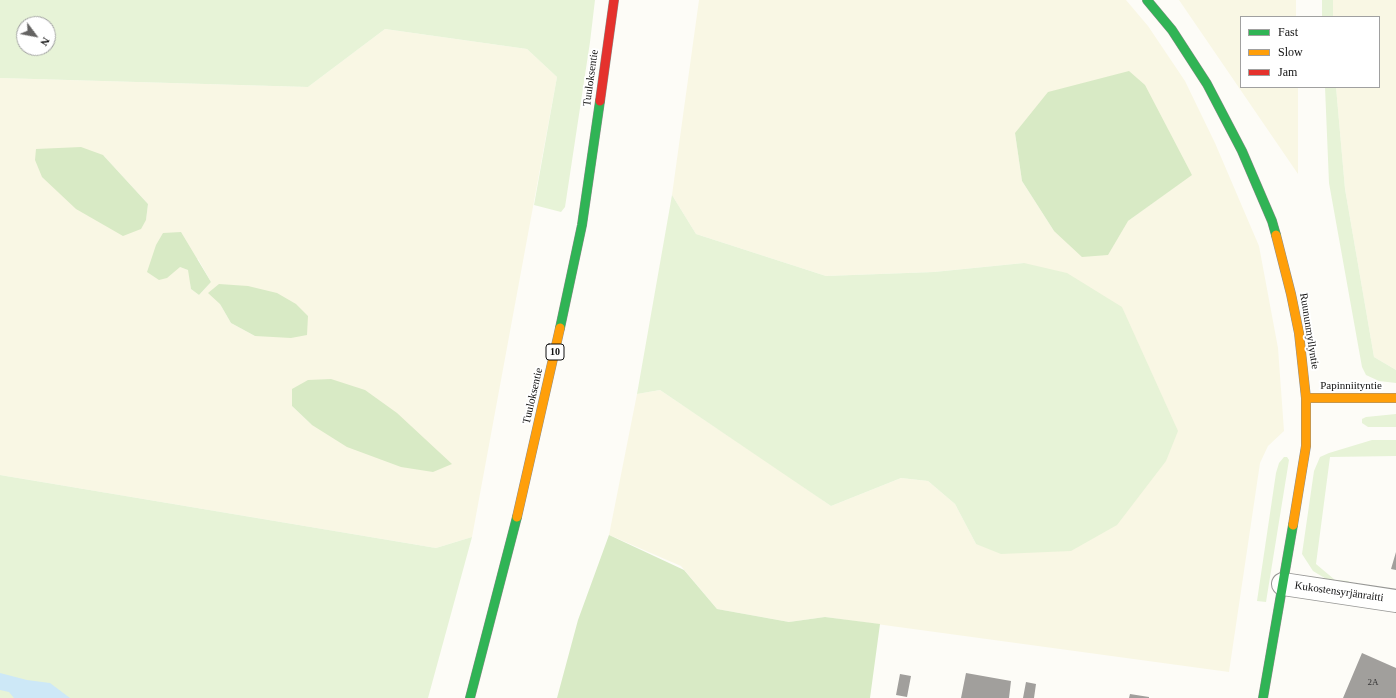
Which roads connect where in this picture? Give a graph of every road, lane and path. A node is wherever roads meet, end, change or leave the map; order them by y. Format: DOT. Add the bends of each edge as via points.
graph roads {
  1 [pos="614,0"];
  2 [pos="1147,0"];
  3 [pos="1306,398"];
  4 [pos="1396,398"];
  5 [pos="1283,584"];
  6 [pos="1396,600"];
  7 [pos="470,698"];
  8 [pos="1263,698"];
  1 -- 7 [label="main road, Tuuloksentie / 10" via="582,225 512,540"];
  2 -- 3 [label="main road, Ruununmyllyntie" via="1172,30 1207,84 1242,151 1272,221 1299,333"];
  3 -- 4 [label="main road, Papinniityntie"];
  3 -- 5 [label="main road, Ruununmyllyntie" via="1306,446"];
  5 -- 6 [label="street, Kukostensyrjänraitti"];
  5 -- 8 [label="main road, Ruununmyllyntie"];
}
